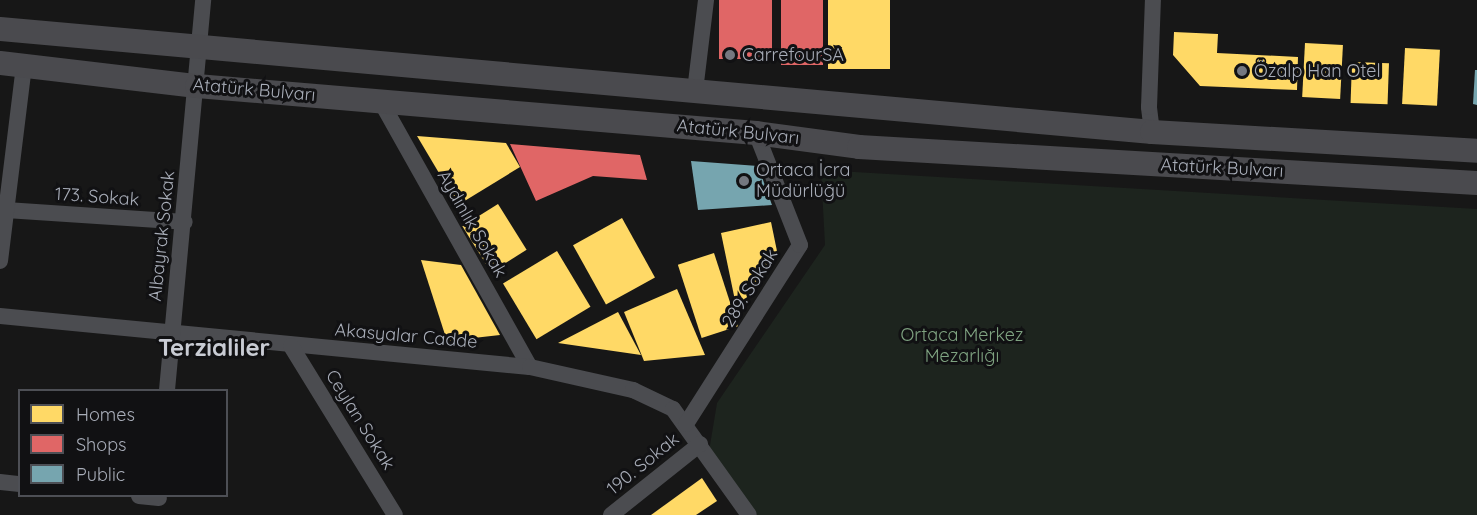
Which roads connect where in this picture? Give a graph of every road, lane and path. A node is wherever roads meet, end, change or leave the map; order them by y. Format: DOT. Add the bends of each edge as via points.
graph roads {
  1 [pos="203,0"];
  2 [pos="706,0"];
  3 [pos="1153,0"];
  4 [pos="0,29"];
  5 [pos="198,48"];
  6 [pos="0,63"];
  7 [pos="24,66"];
  8 [pos="197,86"];
  9 [pos="695,91"];
  10 [pos="380,100"];
  11 [pos="756,132"];
  12 [pos="1152,132"];
  13 [pos="1477,151"];
  14 [pos="1477,183"];
  15 [pos="6,210"];
  16 [pos="184,222"];
  17 [pos="0,261"];
  18 [pos="0,316"];
  19 [pos="171,330"];
  20 [pos="291,346"];
  21 [pos="530,367"];
  22 [pos="167,389"];
  23 [pos="686,424"];
  24 [pos="700,444"];
  25 [pos="0,482"];
  26 [pos="18,484"];
  27 [pos="160,497"];
  28 [pos="159,515"];
  29 [pos="395,515"];
  30 [pos="611,515"];
  31 [pos="749,515"];
  1 -- 5 [label="street, Albayrak Sokak"];
  2 -- 9 [label="street"];
  3 -- 12 [label="street" via="1149,107"];
  4 -- 5 [label="main road, Atatürk Bulvarı"];
  5 -- 8 [label="street, Albayrak Sokak"];
  5 -- 9 [label="main road, Atatürk Bulvarı"];
  6 -- 7 [label="main road, Atatürk Bulvarı"];
  7 -- 8 [label="main road, Atatürk Bulvarı"];
  7 -- 15 [label="street"];
  8 -- 10 [label="main road, Atatürk Bulvarı"];
  8 -- 16 [label="street, Albayrak Sokak"];
  9 -- 12 [label="main road, Atatürk Bulvarı"];
  10 -- 11 [label="main road, Atatürk Bulvarı"];
  10 -- 21 [label="street, Aydınlık Sokak"];
  11 -- 14 [label="main road, Atatürk Bulvarı" via="859,147"];
  11 -- 23 [label="street, 289. Sokak" via="800,245"];
  12 -- 13 [label="main road, Atatürk Bulvarı"];
  15 -- 16 [label="street, 173. Sokak"];
  15 -- 17 [label="street"];
  16 -- 19 [label="street, Albayrak Sokak"];
  18 -- 19 [label="street, Akasyalar Cadde"];
  19 -- 20 [label="street, Akasyalar Cadde"];
  19 -- 22 [label="street, Albayrak Sokak"];
  20 -- 21 [label="street, Akasyalar Cadde"];
  20 -- 29 [label="street, Ceylan Sokak"];
  21 -- 23 [label="street, Akasyalar Cadde" via="633,390 674,409"];
  23 -- 24 [label="street, Akasyalar Cadde"];
  24 -- 30 [label="street, 190. Sokak"];
  24 -- 31 [label="street, Akasyalar Cadde"];
  25 -- 26 [label="street"];
  27 -- 28 [label="street"];
}
